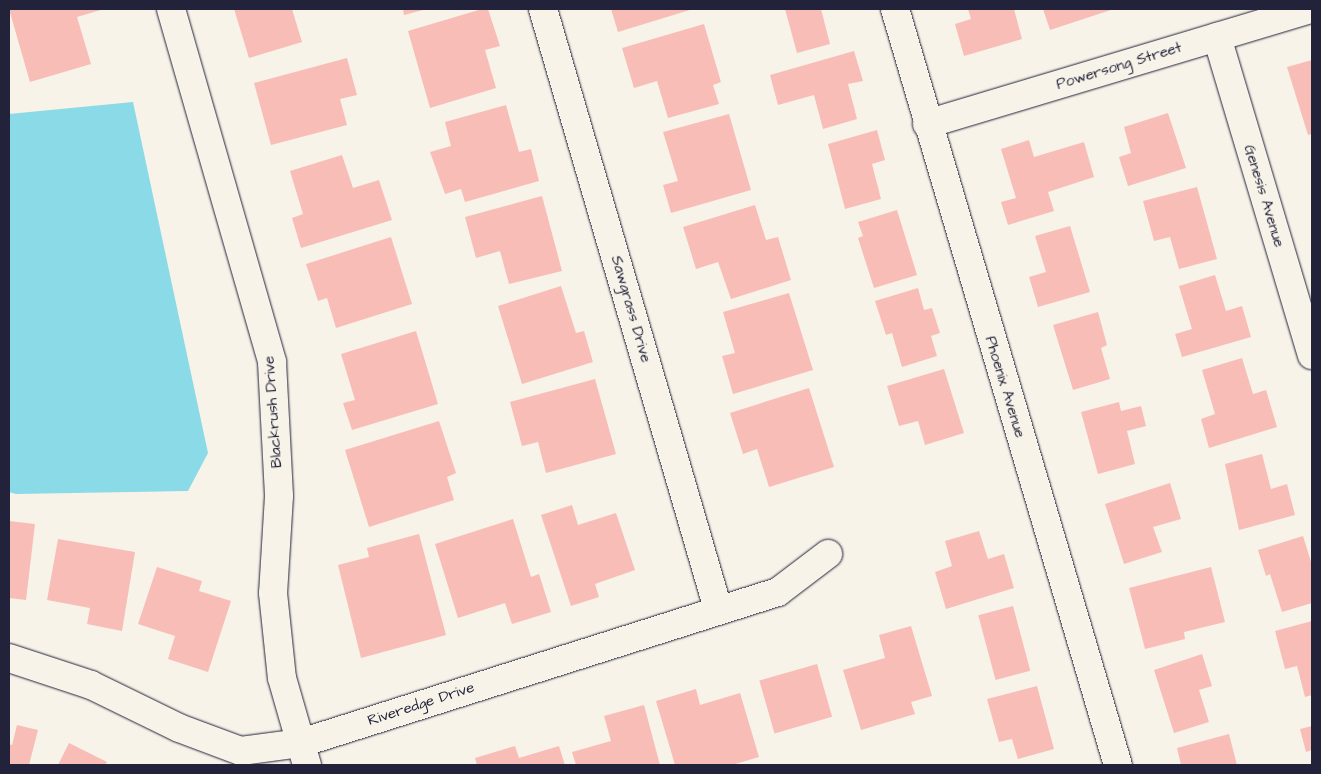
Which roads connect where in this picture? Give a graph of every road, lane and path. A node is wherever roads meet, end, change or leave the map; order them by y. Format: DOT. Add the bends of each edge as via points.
graph roads {
  1 [pos="171,9"];
  2 [pos="543,9"];
  3 [pos="895,9"];
  4 [pos="1310,9"];
  5 [pos="1217,37"];
  6 [pos="927,124"];
  7 [pos="1312,355"];
  8 [pos="828,554"];
  9 [pos="718,609"];
  10 [pos="9,658"];
  11 [pos="304,754"];
  12 [pos="1118,765"];
  1 -- 11 [label="street, Blackrush Drive" via="272,362 279,496 273,593 282,678"];
  2 -- 9 [label="street, Sawgrass Drive"];
  3 -- 6 [label="street, Phoenix Avenue"];
  4 -- 5 [label="street, Powersong Street"];
  5 -- 6 [label="street, Powersong Street"];
  5 -- 7 [label="street, Genesis Avenue"];
  6 -- 12 [label="street, Phoenix Avenue"];
  8 -- 9 [label="street, Riveredge Drive" via="778,592"];
  9 -- 11 [label="street, Riveredge Drive"];
  10 -- 11 [label="street, Riveredge Drive" via="91,685 180,728 241,750"];
}
